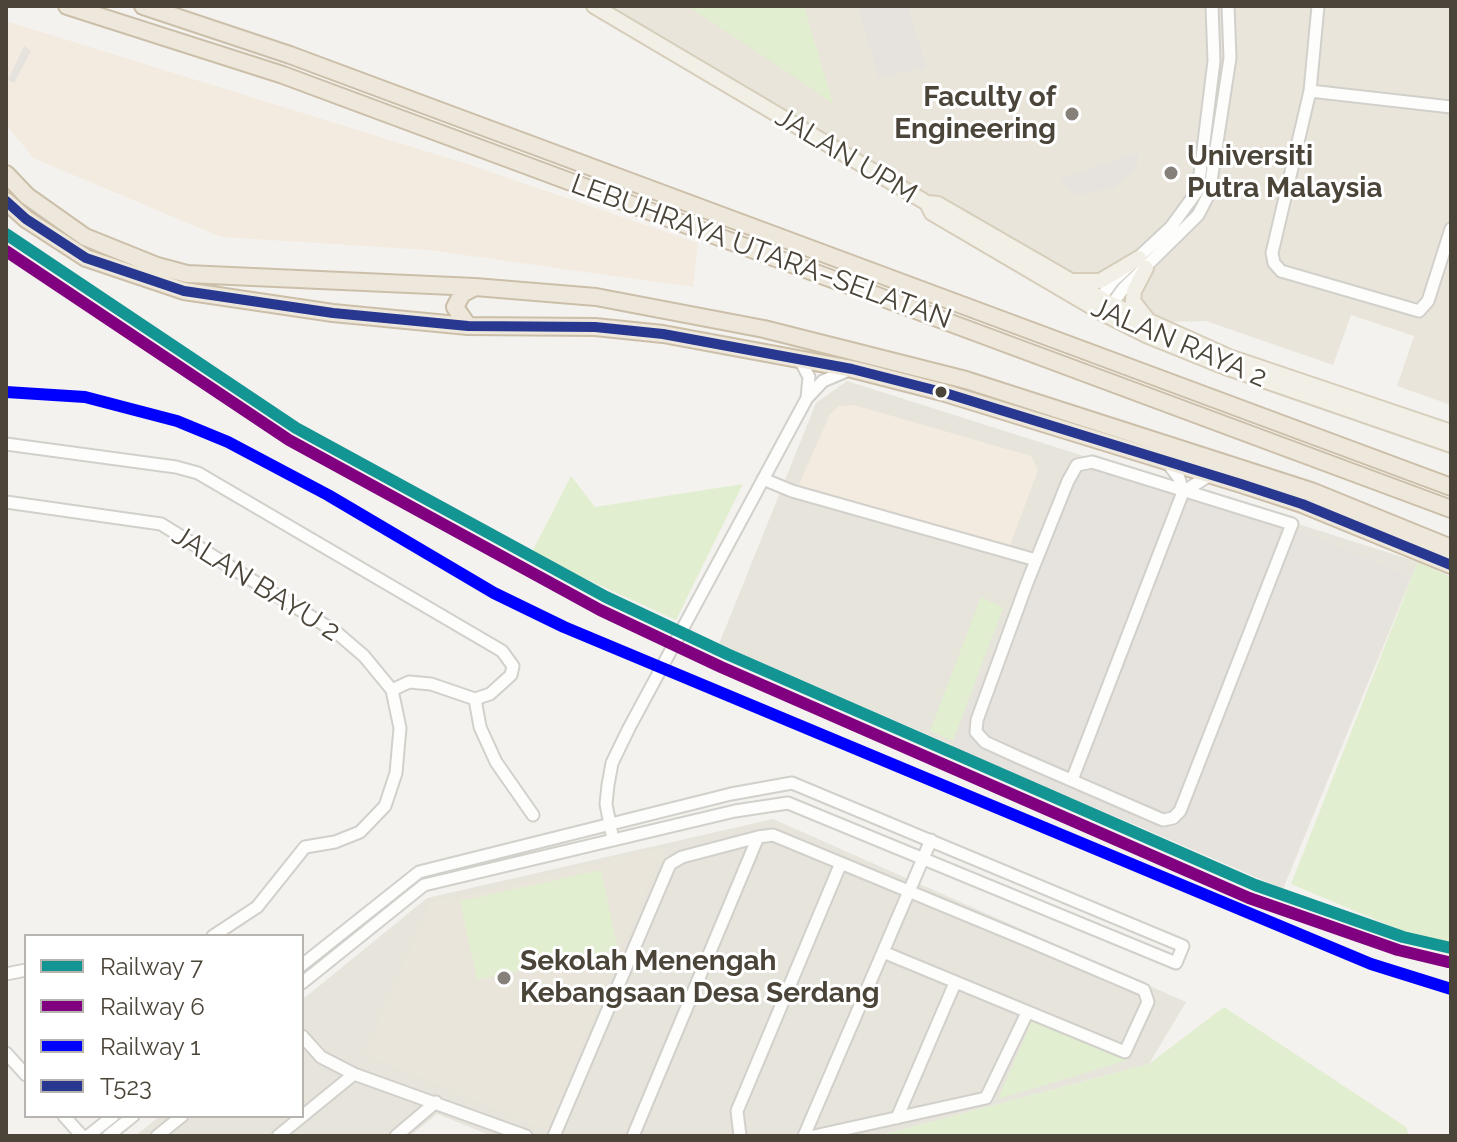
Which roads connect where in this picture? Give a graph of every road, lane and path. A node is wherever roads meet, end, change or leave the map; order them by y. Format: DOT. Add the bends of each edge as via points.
graph roads {
  1 [pos="67,6"];
  2 [pos="143,6"];
  3 [pos="594,6"];
  4 [pos="1212,6"];
  5 [pos="1228,6"];
  6 [pos="1318,6"];
  7 [pos="1310,91"];
  8 [pos="1451,107"];
  9 [pos="6,174"];
  10 [pos="6,201"];
  11 [pos="927,203"];
  12 [pos="1451,229"];
  13 [pos="1143,263"];
  14 [pos="1065,279"];
  15 [pos="475,287"];
  16 [pos="1102,306"];
  17 [pos="1154,325"];
  18 [pos="468,326"];
  19 [pos="798,357"];
  20 [pos="852,369"];
  21 [pos="807,398"];
  22 [pos="1451,432"];
  23 [pos="6,444"];
  24 [pos="1451,445"];
  25 [pos="1166,460"];
  26 [pos="1210,475"];
  27 [pos="763,479"];
  28 [pos="1451,487"];
  29 [pos="1183,492"];
  30 [pos="6,502"];
  31 [pos="1451,509"];
  32 [pos="1451,548"];
  33 [pos="1036,560"];
  34 [pos="1451,565"];
  35 [pos="392,690"];
  36 [pos="475,699"];
  37 [pos="1072,780"];
  38 [pos="533,815"];
  39 [pos="609,823"];
  40 [pos="758,837"];
  41 [pos="613,840"];
  42 [pos="931,840"];
  43 [pos="922,860"];
  44 [pos="841,863"];
  45 [pos="908,894"];
  46 [pos="216,934"];
  47 [pos="883,952"];
  48 [pos="304,963"];
  49 [pos="304,981"];
  50 [pos="955,983"];
  51 [pos="1027,1013"];
  52 [pos="304,1038"];
  53 [pos="6,1053"];
  54 [pos="24,1073"];
  55 [pos="354,1074"];
  56 [pos="436,1102"];
  57 [pos="304,1115"];
  58 [pos="66,1118"];
  59 [pos="110,1118"];
  60 [pos="130,1118"];
  61 [pos="180,1118"];
  62 [pos="300,1118"];
  63 [pos="897,1118"];
  64 [pos="740,1135"];
  65 [pos="85,1136"];
  66 [pos="108,1136"];
  67 [pos="157,1136"];
  68 [pos="278,1136"];
  69 [pos="396,1136"];
  70 [pos="526,1136"];
  71 [pos="554,1136"];
  72 [pos="633,1136"];
  73 [pos="804,1136"];
  74 [pos="814,1136"];
  1 -- 31 [label="highway, LEBUHRAYA UTARA–SELATAN" via="283,75"];
  2 -- 28 [label="highway, LEBUHRAYA UTARA–SELATAN" via="304,60"];
  3 -- 11 [label="main road, JALAN UPM"];
  4 -- 13 [label="street" via="1214,61 1198,190"];
  5 -- 13 [label="street" via="1230,58 1209,194 1198,215"];
  6 -- 7 [label="street"];
  7 -- 8 [label="street"];
  7 -- 12 [label="street" via="1272,253 1281,271 1419,311 1428,301"];
  9 -- 15 [label="highway" via="27,196 85,237 187,274"];
  10 -- 18 [label="highway" via="61,244 152,283 333,313"];
  11 -- 14 [label="main road, JALAN UPM" via="938,204"];
  11 -- 16 [label="main road, JALAN RAYA 2" via="932,213"];
  13 -- 14 [label="main road" via="1100,281"];
  13 -- 16 [label="street"];
  13 -- 17 [label="main road" via="1133,301"];
  14 -- 16 [label="main road, JALAN UPM"];
  15 -- 18 [label="highway" via="462,294 455,307"];
  15 -- 32 [label="highway" via="596,297 682,312 948,375 1311,491"];
  16 -- 17 [label="main road, JALAN RAYA 2"];
  16 -- 24 [label="main road, JALAN RAYA 2" via="1225,367"];
  17 -- 22 [label="main road, JALAN RAYA 2" via="1229,357"];
  18 -- 19 [label="highway" via="595,327"];
  19 -- 20 [label="highway"];
  19 -- 21 [label="street" via="809,377"];
  20 -- 21 [label="street" via="823,381"];
  20 -- 25 [label="highway"];
  21 -- 27 [label="street"];
  23 -- 36 [label="street" via="198,473 502,651 513,666 511,675 490,694"];
  25 -- 26 [label="highway"];
  25 -- 29 [label="street"];
  26 -- 29 [label="street"];
  26 -- 34 [label="highway" via="1302,504"];
  27 -- 33 [label="street"];
  27 -- 39 [label="street" via="612,763"];
  29 -- 33 [label="street" via="1092,462 1077,465"];
  29 -- 37 [label="street"];
  29 -- 37 [label="street" via="1292,524 1180,811 1163,820"];
  30 -- 35 [label="street, JALAN BAYU 2" via="161,524 336,632"];
  33 -- 37 [label="street" via="976,732 985,742"];
  35 -- 36 [label="street" via="409,682 431,684"];
  35 -- 46 [label="street" via="400,728 396,773 385,806 360,832 305,847 257,907"];
  36 -- 38 [label="street" via="480,727 496,762"];
  39 -- 41 [label="street"];
  39 -- 42 [label="street" via="792,783"];
  39 -- 48 [label="street" via="419,872"];
  40 -- 44 [label="street" via="773,835"];
  40 -- 71 [label="street" via="670,864"];
  40 -- 72 [label="street"];
  41 -- 43 [label="street" via="788,803"];
  41 -- 49 [label="street" via="424,885"];
  42 -- 43 [label="street"];
  42 -- 43 [label="street" via="1183,946 1176,963"];
  43 -- 45 [label="street"];
  44 -- 45 [label="street"];
  44 -- 64 [label="street" via="737,1111"];
  45 -- 47 [label="street"];
  45 -- 51 [label="street" via="1144,990 1148,1002 1125,1052"];
  47 -- 50 [label="street"];
  47 -- 73 [label="street"];
  50 -- 51 [label="street"];
  50 -- 63 [label="street"];
  51 -- 63 [label="street" via="986,1098"];
  52 -- 55 [label="street" via="321,1057"];
  53 -- 54 [label="street"];
  55 -- 56 [label="street"];
  55 -- 57 [label="street"];
  56 -- 69 [label="street"];
  56 -- 70 [label="street"];
  58 -- 65 [label="street"];
  59 -- 65 [label="street"];
  60 -- 66 [label="street"];
  61 -- 67 [label="street"];
  62 -- 68 [label="street"];
  63 -- 74 [label="street"];
}
